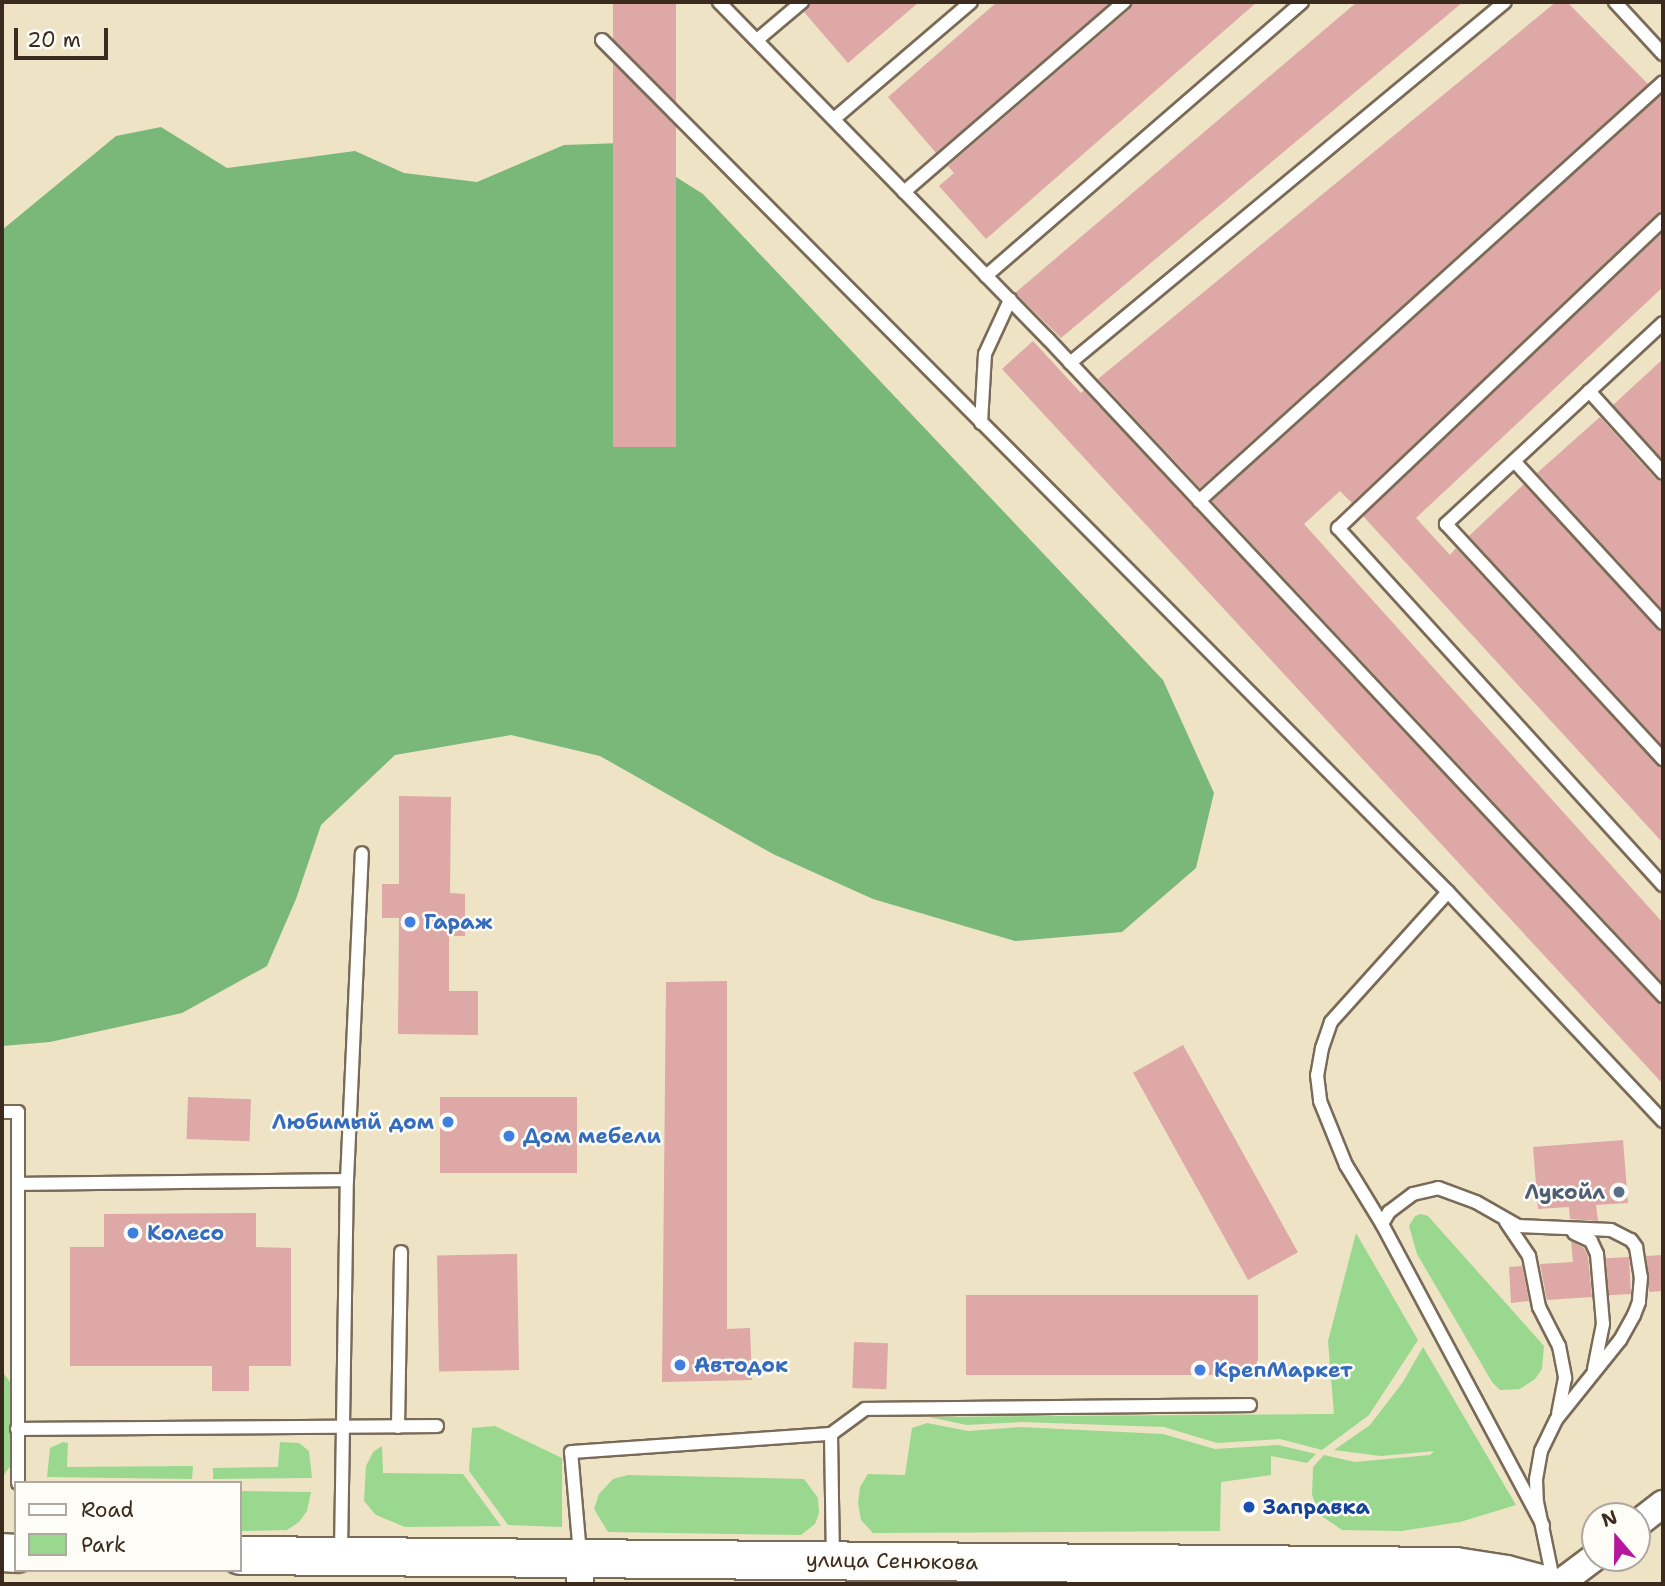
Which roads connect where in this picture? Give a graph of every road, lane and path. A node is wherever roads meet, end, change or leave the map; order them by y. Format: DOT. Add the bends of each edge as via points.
graph roads {
  1 [pos="719,2"];
  2 [pos="802,2"];
  3 [pos="971,2"];
  4 [pos="1124,2"];
  5 [pos="1301,2"];
  6 [pos="1505,2"];
  7 [pos="1615,2"];
  8 [pos="602,40"];
  9 [pos="757,40"];
  10 [pos="1663,54"];
  11 [pos="1663,82"];
  12 [pos="834,120"];
  13 [pos="904,192"];
  14 [pos="1663,220"];
  15 [pos="986,276"];
  16 [pos="1010,300"];
  17 [pos="1662,328"];
  18 [pos="1070,363"];
  19 [pos="1589,391"];
  20 [pos="981,423"];
  21 [pos="1514,461"];
  22 [pos="1663,473"];
  23 [pos="1199,501"];
  24 [pos="1663,623"];
  25 [pos="1663,759"];
  26 [pos="362,853"];
  27 [pos="1663,885"];
  28 [pos="1448,892"];
  29 [pos="1663,996"];
  30 [pos="2,1112"];
  31 [pos="1663,1121"];
  32 [pos="347,1180"];
  33 [pos="18,1184"];
  34 [pos="1503,1218"];
  35 [pos="1382,1224"];
  36 [pos="1556,1229"];
  37 [pos="401,1252"];
  38 [pos="1593,1372"];
  39 [pos="1250,1405"];
  40 [pos="1556,1420"];
  41 [pos="437,1426"];
  42 [pos="343,1427"];
  43 [pos="398,1427"];
  44 [pos="17,1429"];
  45 [pos="831,1434"];
  46 [pos="18,1481"];
  47 [pos="1543,1526"];
  48 [pos="242,1555"];
  49 [pos="340,1556"];
  50 [pos="833,1561"];
  51 [pos="1581,1568"];
  52 [pos="580,1571"];
  53 [pos="1543,1584"];
  54 [pos="1554,1584"];
  55 [pos="1559,1584"];
  1 -- 9 [label="lane"];
  2 -- 9 [label="lane"];
  3 -- 12 [label="lane"];
  4 -- 13 [label="lane"];
  5 -- 15 [label="lane"];
  6 -- 18 [label="lane"];
  7 -- 10 [label="lane"];
  8 -- 20 [label="lane"];
  9 -- 12 [label="lane"];
  11 -- 23 [label="lane"];
  12 -- 13 [label="lane"];
  13 -- 15 [label="lane"];
  14 -- 27 [label="lane" via="1338,528"];
  15 -- 16 [label="lane"];
  16 -- 18 [label="lane"];
  16 -- 20 [label="lane" via="985,354"];
  17 -- 19 [label="lane"];
  18 -- 23 [label="lane"];
  19 -- 21 [label="lane"];
  19 -- 22 [label="lane"];
  20 -- 28 [label="lane"];
  21 -- 24 [label="lane"];
  21 -- 25 [label="lane" via="1446,524"];
  23 -- 29 [label="lane"];
  26 -- 32 [label="lane"];
  28 -- 31 [label="lane"];
  28 -- 35 [label="lane" via="1340,1012 1322,1048 1317,1075 1320,1101 1346,1164"];
  30 -- 33 [label="lane" via="18,1112"];
  32 -- 33 [label="lane"];
  32 -- 42 [label="lane"];
  33 -- 44 [label="lane"];
  34 -- 35 [label="lane" via="1438,1188 1413,1194 1389,1212"];
  34 -- 36 [label="lane" via="1529,1229"];
  34 -- 40 [label="lane" via="1530,1256 1539,1307 1564,1361"];
  35 -- 47 [label="lane"];
  36 -- 38 [label="lane" via="1585,1236 1595,1246 1603,1324"];
  36 -- 38 [label="lane" via="1611,1230 1636,1247 1639,1302 1620,1340"];
  37 -- 43 [label="lane"];
  38 -- 40 [label="lane"];
  39 -- 45 [label="lane" via="865,1409"];
  40 -- 47 [label="lane" via="1541,1451 1536,1479"];
  41 -- 43 [label="lane"];
  42 -- 43 [label="lane"];
  42 -- 44 [label="lane"];
  42 -- 49 [label="lane"];
  44 -- 46 [label="lane"];
  45 -- 50 [label="lane"];
  45 -- 52 [label="lane" via="571,1452"];
  47 -- 54 [label="lane"];
  48 -- 49 [label="main road, улица Сенюкова"];
  49 -- 52 [label="main road, улица Сенюкова"];
  50 -- 52 [label="main road, улица Сенюкова"];
  50 -- 53 [label="main road, улица Сенюкова" via="1455,1566"];
  51 -- 55 [label="street"];
}
